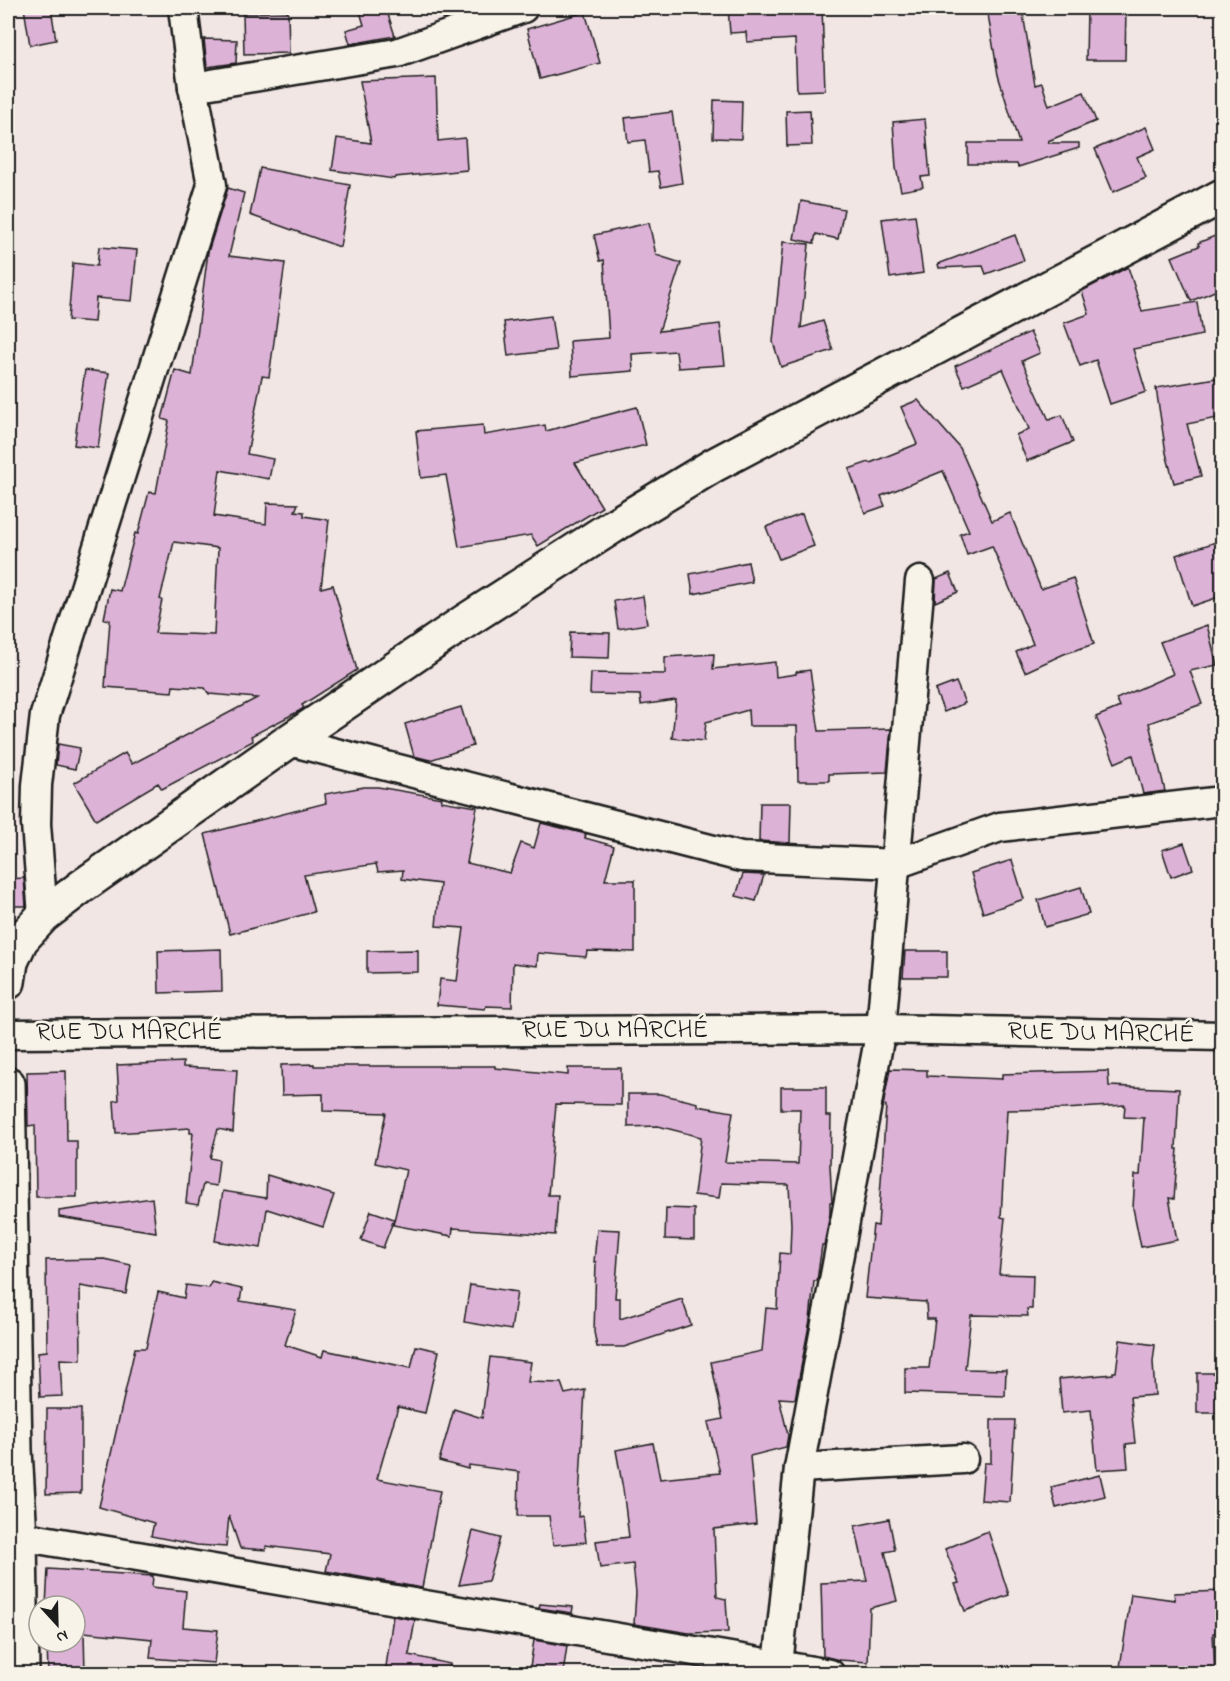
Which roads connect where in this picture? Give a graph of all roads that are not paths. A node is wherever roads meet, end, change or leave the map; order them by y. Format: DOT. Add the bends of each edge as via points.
graph roads {
  1 [pos="183,8"];
  2 [pos="523,8"];
  3 [pos="193,87"];
  4 [pos="1222,196"];
  5 [pos="920,581"];
  6 [pos="289,741"];
  7 [pos="1222,801"];
  8 [pos="896,864"];
  9 [pos="43,916"];
  10 [pos="8,982"];
  11 [pos="881,1029"];
  12 [pos="8,1034"];
  13 [pos="1222,1036"];
  14 [pos="8,1084"];
  15 [pos="11,1450"];
  16 [pos="963,1460"];
  17 [pos="799,1468"];
  18 [pos="20,1536"];
  19 [pos="778,1665"];
  20 [pos="22,1674"];
  21 [pos="830,1674"];
  1 -- 3 [label="street"];
  2 -- 3 [label="street" via="398,53"];
  3 -- 9 [label="street" via="212,185 45,715 36,824"];
  4 -- 6 [label="street" via="714,465 464,622"];
  5 -- 8 [label="street"];
  6 -- 8 [label="street" via="741,857"];
  6 -- 9 [label="street"];
  7 -- 8 [label="street" via="1000,827"];
  8 -- 11 [label="street"];
  9 -- 10 [label="street" via="21,940 11,962"];
  11 -- 12 [label="street, RUE DU MARCHÉ"];
  11 -- 13 [label="street, RUE DU MARCHÉ"];
  11 -- 17 [label="street"];
  14 -- 15 [label="street"];
  15 -- 18 [label="street"];
  16 -- 17 [label="street"];
  17 -- 19 [label="street"];
  18 -- 19 [label="street"];
  18 -- 20 [label="street"];
  19 -- 21 [label="street"];
}
